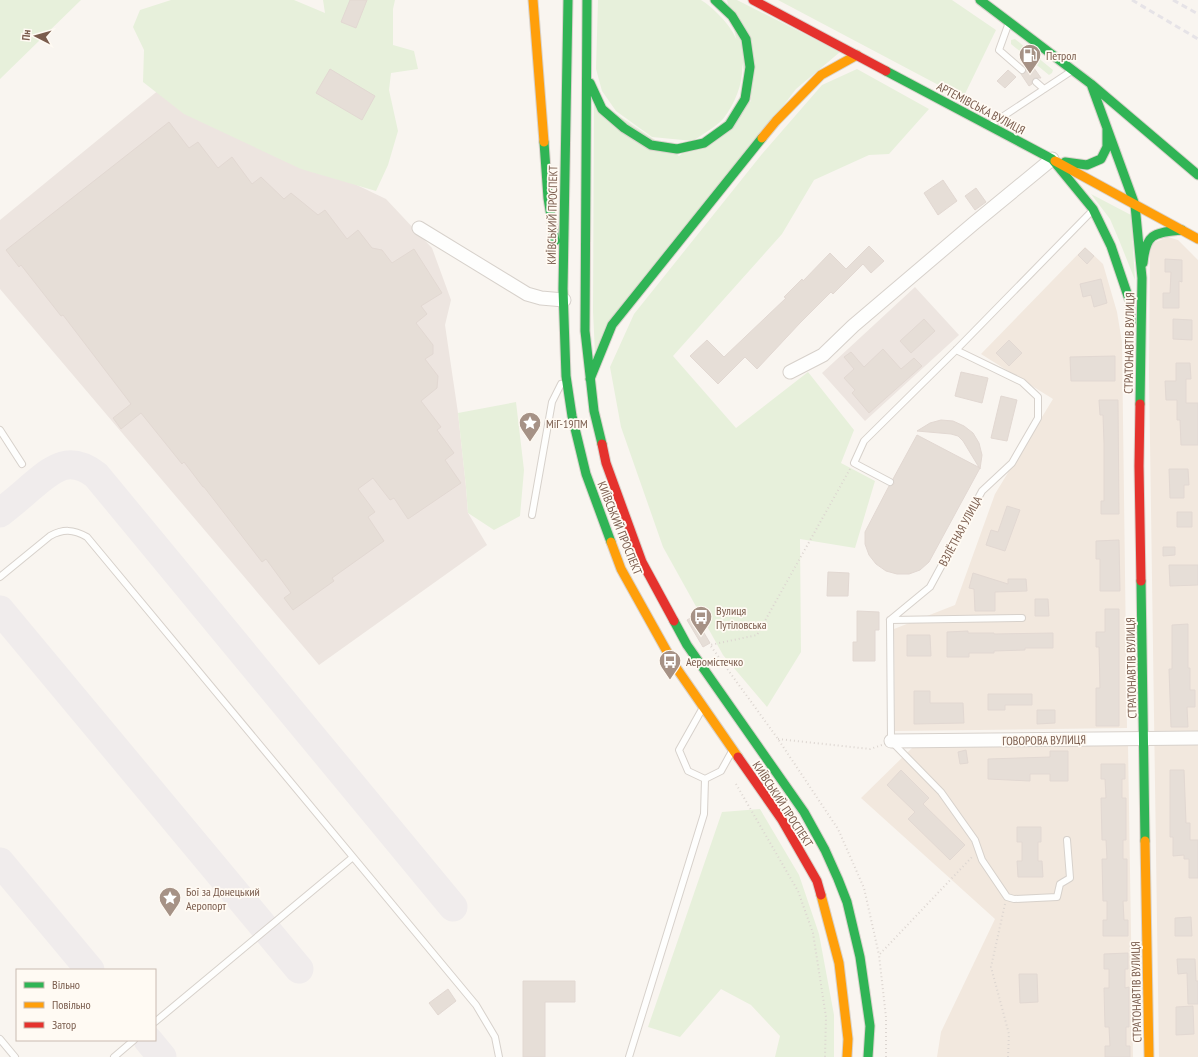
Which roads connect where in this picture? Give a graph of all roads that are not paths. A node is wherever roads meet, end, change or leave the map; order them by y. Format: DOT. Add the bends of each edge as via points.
graph roads {
  1 [pos="533,0"];
  2 [pos="568,0"];
  3 [pos="587,0"];
  4 [pos="715,0"];
  5 [pos="753,0"];
  6 [pos="980,0"];
  7 [pos="1009,21"];
  8 [pos="857,55"];
  9 [pos="1022,70"];
  10 [pos="1073,70"];
  11 [pos="587,77"];
  12 [pos="1036,82"];
  13 [pos="1092,84"];
  14 [pos="1044,89"];
  15 [pos="988,126"];
  16 [pos="1107,128"];
  17 [pos="1052,159"];
  18 [pos="1198,176"];
  19 [pos="1135,205"];
  20 [pos="1093,209"];
  21 [pos="418,228"];
  22 [pos="1182,230"];
  23 [pos="1198,239"];
  24 [pos="1142,278"];
  25 [pos="563,295"];
  26 [pos="956,350"];
  27 [pos="790,372"];
  28 [pos="566,376"];
  29 [pos="582,382"];
  30 [pos="594,411"];
  31 [pos="572,416"];
  32 [pos="0,430"];
  33 [pos="22,464"];
  34 [pos="1139,466"];
  35 [pos="890,482"];
  36 [pos="532,515"];
  37 [pos="0,577"];
  38 [pos="1022,618"];
  39 [pos="890,620"];
  40 [pos="713,702"];
  41 [pos="748,730"];
  42 [pos="1198,738"];
  43 [pos="1144,739"];
  44 [pos="891,742"];
  45 [pos="733,750"];
  46 [pos="705,779"];
  47 [pos="1067,840"];
  48 [pos="353,857"];
  49 [pos="156,1021"];
  50 [pos="0,1039"];
  51 [pos="133,1041"];
  52 [pos="15,1057"];
  53 [pos="114,1057"];
  54 [pos="499,1057"];
  55 [pos="629,1057"];
  56 [pos="847,1057"];
  57 [pos="868,1057"];
  58 [pos="1149,1057"];
  1 -- 25 [label="main road" via="548,198"];
  2 -- 25 [label="main road, КИЇВСЬКИЙ ПРОСПЕКТ"];
  3 -- 11 [label="main road, КИЇВСЬКИЙ ПРОСПЕКТ"];
  4 -- 11 [label="main road" via="732,16 746,39 750,67 745,99 729,125 704,143 678,149 651,145 624,128 602,108"];
  5 -- 8 [label="main road, АРТЕМІВСЬКА ВУЛИЦЯ"];
  6 -- 7 [label="main road"];
  7 -- 9 [label="lane" via="999,50"];
  7 -- 10 [label="main road"];
  8 -- 15 [label="main road, АРТЕМІВСЬКА ВУЛИЦЯ"];
  8 -- 29 [label="main road" via="821,76 776,121 612,325"];
  10 -- 13 [label="main road"];
  10 -- 14 [label="lane"];
  11 -- 29 [label="main road, КИЇВСЬКИЙ ПРОСПЕКТ" via="585,331"];
  12 -- 14 [label="lane"];
  13 -- 16 [label="main road"];
  13 -- 18 [label="main road"];
  14 -- 15 [label="lane"];
  15 -- 17 [label="main road, АРТЕМІВСЬКА ВУЛИЦЯ"];
  16 -- 17 [label="main road" via="1107,147 1101,159 1087,165"];
  16 -- 19 [label="main road"];
  17 -- 19 [label="main road, АРТЕМІВСЬКА ВУЛИЦЯ"];
  17 -- 20 [label="main road"];
  17 -- 27 [label="street" via="852,326 823,355"];
  19 -- 22 [label="main road, АРТЕМІВСЬКА ВУЛИЦЯ"];
  19 -- 24 [label="main road"];
  20 -- 26 [label="lane"];
  20 -- 34 [label="main road" via="1111,246 1130,302"];
  21 -- 25 [label="street" via="527,294 541,298"];
  22 -- 23 [label="main road, АРТЕМІВСЬКА ВУЛИЦЯ"];
  22 -- 24 [label="main road" via="1160,232 1149,239 1144,248"];
  24 -- 34 [label="main road, СТРАТОНАВТІВ ВУЛИЦЯ"];
  25 -- 28 [label="main road, КИЇВСЬКИЙ ПРОСПЕКТ"];
  26 -- 35 [label="lane" via="864,441 854,463"];
  26 -- 39 [label="lane, ВЗЛЁТНАЯ УЛИЦА" via="1022,382 1038,396 1038,418 1012,463 982,491 930,587"];
  28 -- 29 [label="main road"];
  28 -- 31 [label="main road, КИЇВСЬКИЙ ПРОСПЕКТ"];
  28 -- 36 [label="lane" via="552,402"];
  29 -- 30 [label="main road, КИЇВСЬКИЙ ПРОСПЕКТ"];
  30 -- 31 [label="main road" via="583,406 577,407"];
  30 -- 40 [label="main road, КИЇВСЬКИЙ ПРОСПЕКТ" via="606,463 642,562 687,645"];
  31 -- 40 [label="main road, КИЇВСЬКИЙ ПРОСПЕКТ" via="586,474 621,569 675,666"];
  32 -- 33 [label="lane"];
  34 -- 43 [label="main road, СТРАТОНАВТІВ ВУЛИЦЯ"];
  37 -- 48 [label="lane" via="59,531 79,532 87,537"];
  38 -- 39 [label="lane"];
  39 -- 44 [label="lane"];
  40 -- 41 [label="main road, КИЇВСЬКИЙ ПРОСПЕКТ"];
  40 -- 45 [label="main road, КИЇВСЬКИЙ ПРОСПЕКТ"];
  40 -- 46 [label="lane" via="678,750 688,771"];
  41 -- 45 [label="main road"];
  41 -- 57 [label="main road, КИЇВСЬКИЙ ПРОСПЕКТ" via="804,812 825,850 847,902 860,957 870,1026"];
  42 -- 43 [label="street, ГОВОРОВА ВУЛИЦЯ"];
  43 -- 44 [label="street, ГОВОРОВА ВУЛИЦЯ"];
  43 -- 58 [label="main road, СТРАТОНАВТІВ ВУЛИЦЯ"];
  44 -- 47 [label="lane" via="941,792 975,840 982,860 1007,897 1057,897 1060,884 1070,878"];
  45 -- 46 [label="lane" via="721,771"];
  45 -- 56 [label="main road, КИЇВСЬКИЙ ПРОСПЕКТ" via="782,820 817,881 839,963 848,1039"];
  46 -- 55 [label="lane" via="704,814"];
  48 -- 49 [label="lane"];
  48 -- 54 [label="lane" via="476,1005 495,1037"];
  50 -- 52 [label="lane"];
  51 -- 53 [label="lane"];
}
